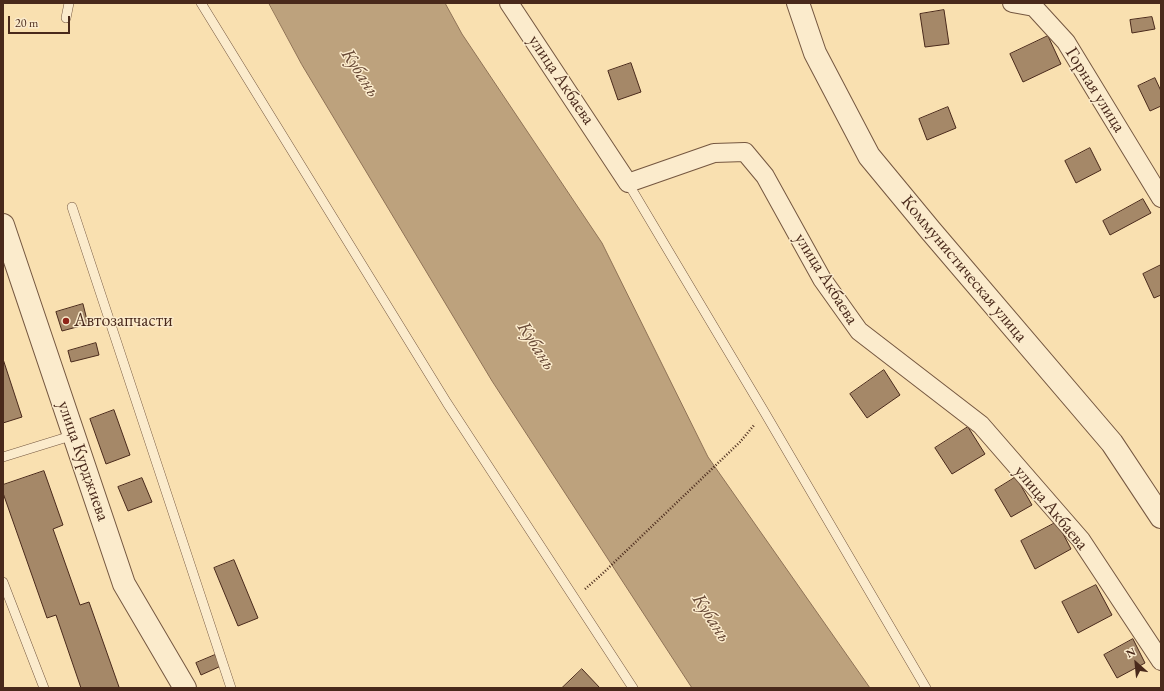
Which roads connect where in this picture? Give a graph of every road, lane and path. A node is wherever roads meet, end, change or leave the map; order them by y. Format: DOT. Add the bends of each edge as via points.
graph roads {
  1 [pos="69,3"];
  2 [pos="201,3"];
  3 [pos="509,3"];
  4 [pos="798,3"];
  5 [pos="1012,3"];
  6 [pos="66,18"];
  7 [pos="628,183"];
  8 [pos="1161,198"];
  9 [pos="72,207"];
  10 [pos="3,225"];
  11 [pos="765,413"];
  12 [pos="74,435"];
  13 [pos="3,457"];
  14 [pos="1161,517"];
  15 [pos="3,582"];
  16 [pos="574,598"];
  17 [pos="1161,661"];
  18 [pos="44,688"];
  19 [pos="185,688"];
  20 [pos="231,688"];
  21 [pos="633,688"];
  22 [pos="926,688"];
  1 -- 6 [label="lane"];
  2 -- 16 [label="lane" via="447,403"];
  3 -- 7 [label="street, улица Акбаева"];
  4 -- 14 [label="street, Коммунистическая улица" via="815,53 868,156 1112,443"];
  5 -- 8 [label="street, Горная улица" via="1034,7 1066,42"];
  7 -- 11 [label="lane"];
  7 -- 17 [label="street, улица Акбаева" via="714,153 745,152 765,176 822,279 859,331 981,425 1081,540"];
  9 -- 20 [label="lane"];
  10 -- 12 [label="street, улица Курджиева"];
  11 -- 16 [label="path" via="740,442"];
  11 -- 22 [label="lane"];
  12 -- 13 [label="lane"];
  12 -- 19 [label="street, улица Курджиева" via="124,584"];
  15 -- 18 [label="lane"];
  16 -- 21 [label="lane"];
}
